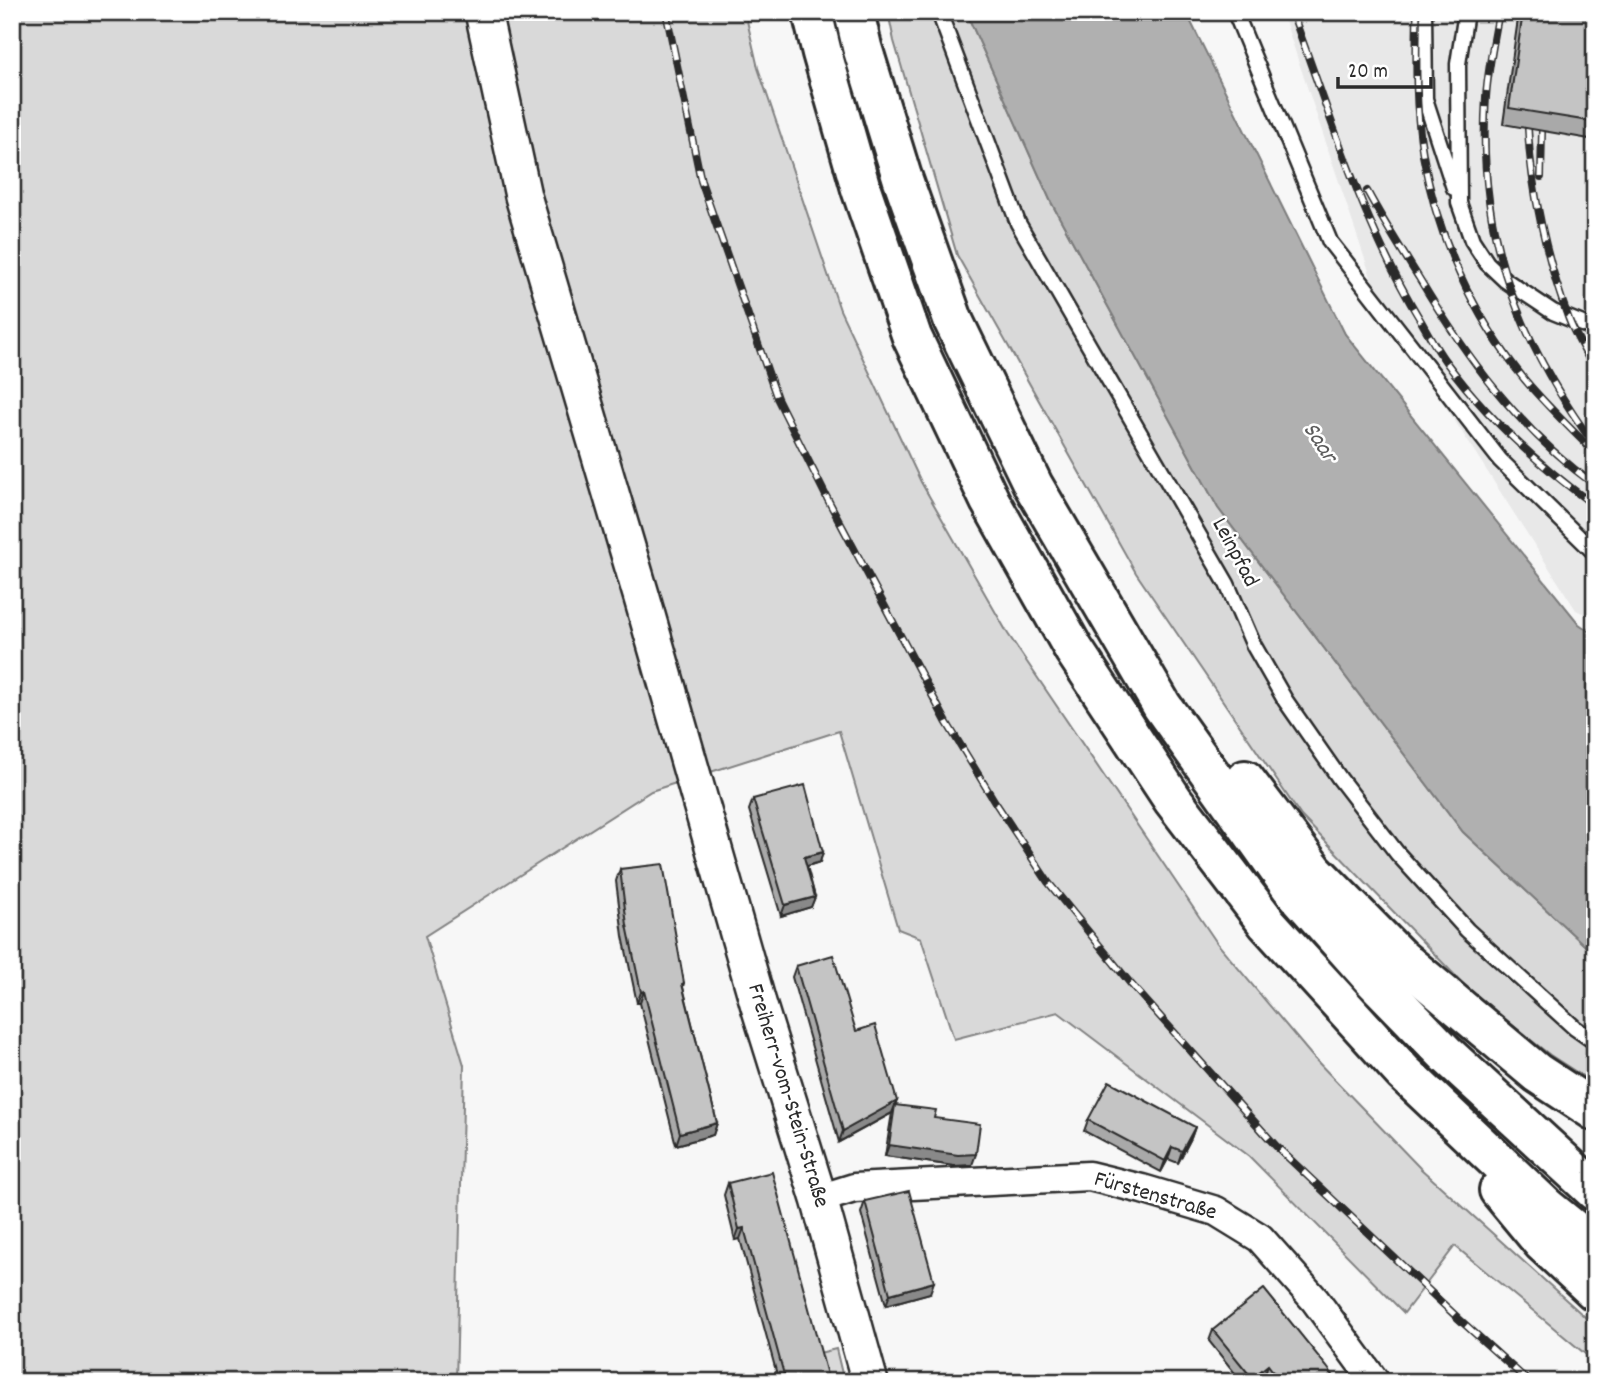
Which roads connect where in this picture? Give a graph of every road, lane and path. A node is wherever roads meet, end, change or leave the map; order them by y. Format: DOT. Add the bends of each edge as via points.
graph roads {
  1 [pos="483,12"];
  2 [pos="812,12"];
  3 [pos="854,12"];
  4 [pos="939,12"];
  5 [pos="1235,12"];
  6 [pos="1424,12"];
  7 [pos="1466,12"];
  8 [pos="1459,203"];
  9 [pos="1595,329"];
  10 [pos="1595,553"];
  11 [pos="1163,706"];
  12 [pos="1595,1042"];
  13 [pos="1403,1072"];
  14 [pos="1595,1111"];
  15 [pos="1595,1191"];
  16 [pos="819,1199"];
  17 [pos="1595,1247"];
  18 [pos="1595,1291"];
  19 [pos="870,1382"];
  20 [pos="1376,1382"];
  1 -- 16 [label="street, Freiherr-vom-Stein-Straße" via="523,196"];
  2 -- 13 [label="highway" via="861,189 912,337 990,501 1074,650 1173,800 1267,923"];
  3 -- 11 [label="highway" via="902,177 953,320 1033,485"];
  4 -- 12 [label="lane, Leinpfad" via="1018,223 1220,572 1285,700 1397,853 1467,930"];
  5 -- 10 [label="lane" via="1330,242 1500,460"];
  6 -- 8 [label="lane" via="1425,99"];
  7 -- 8 [label="lane" via="1458,64"];
  8 -- 9 [label="lane" via="1472,240 1505,280 1553,312"];
  11 -- 14 [label="highway" via="1236,767 1314,871 1399,957 1537,1073"];
  11 -- 15 [label="highway" via="1291,887 1361,966 1446,1054"];
  13 -- 17 [label="highway" via="1547,1208"];
  13 -- 18 [label="highway" via="1542,1242"];
  16 -- 19 [label="street, Freiherr-vom-Stein-Straße"];
  16 -- 20 [label="street, Fürstenstraße" via="853,1188 1089,1176 1216,1212 1260,1238 1315,1300"];
}
